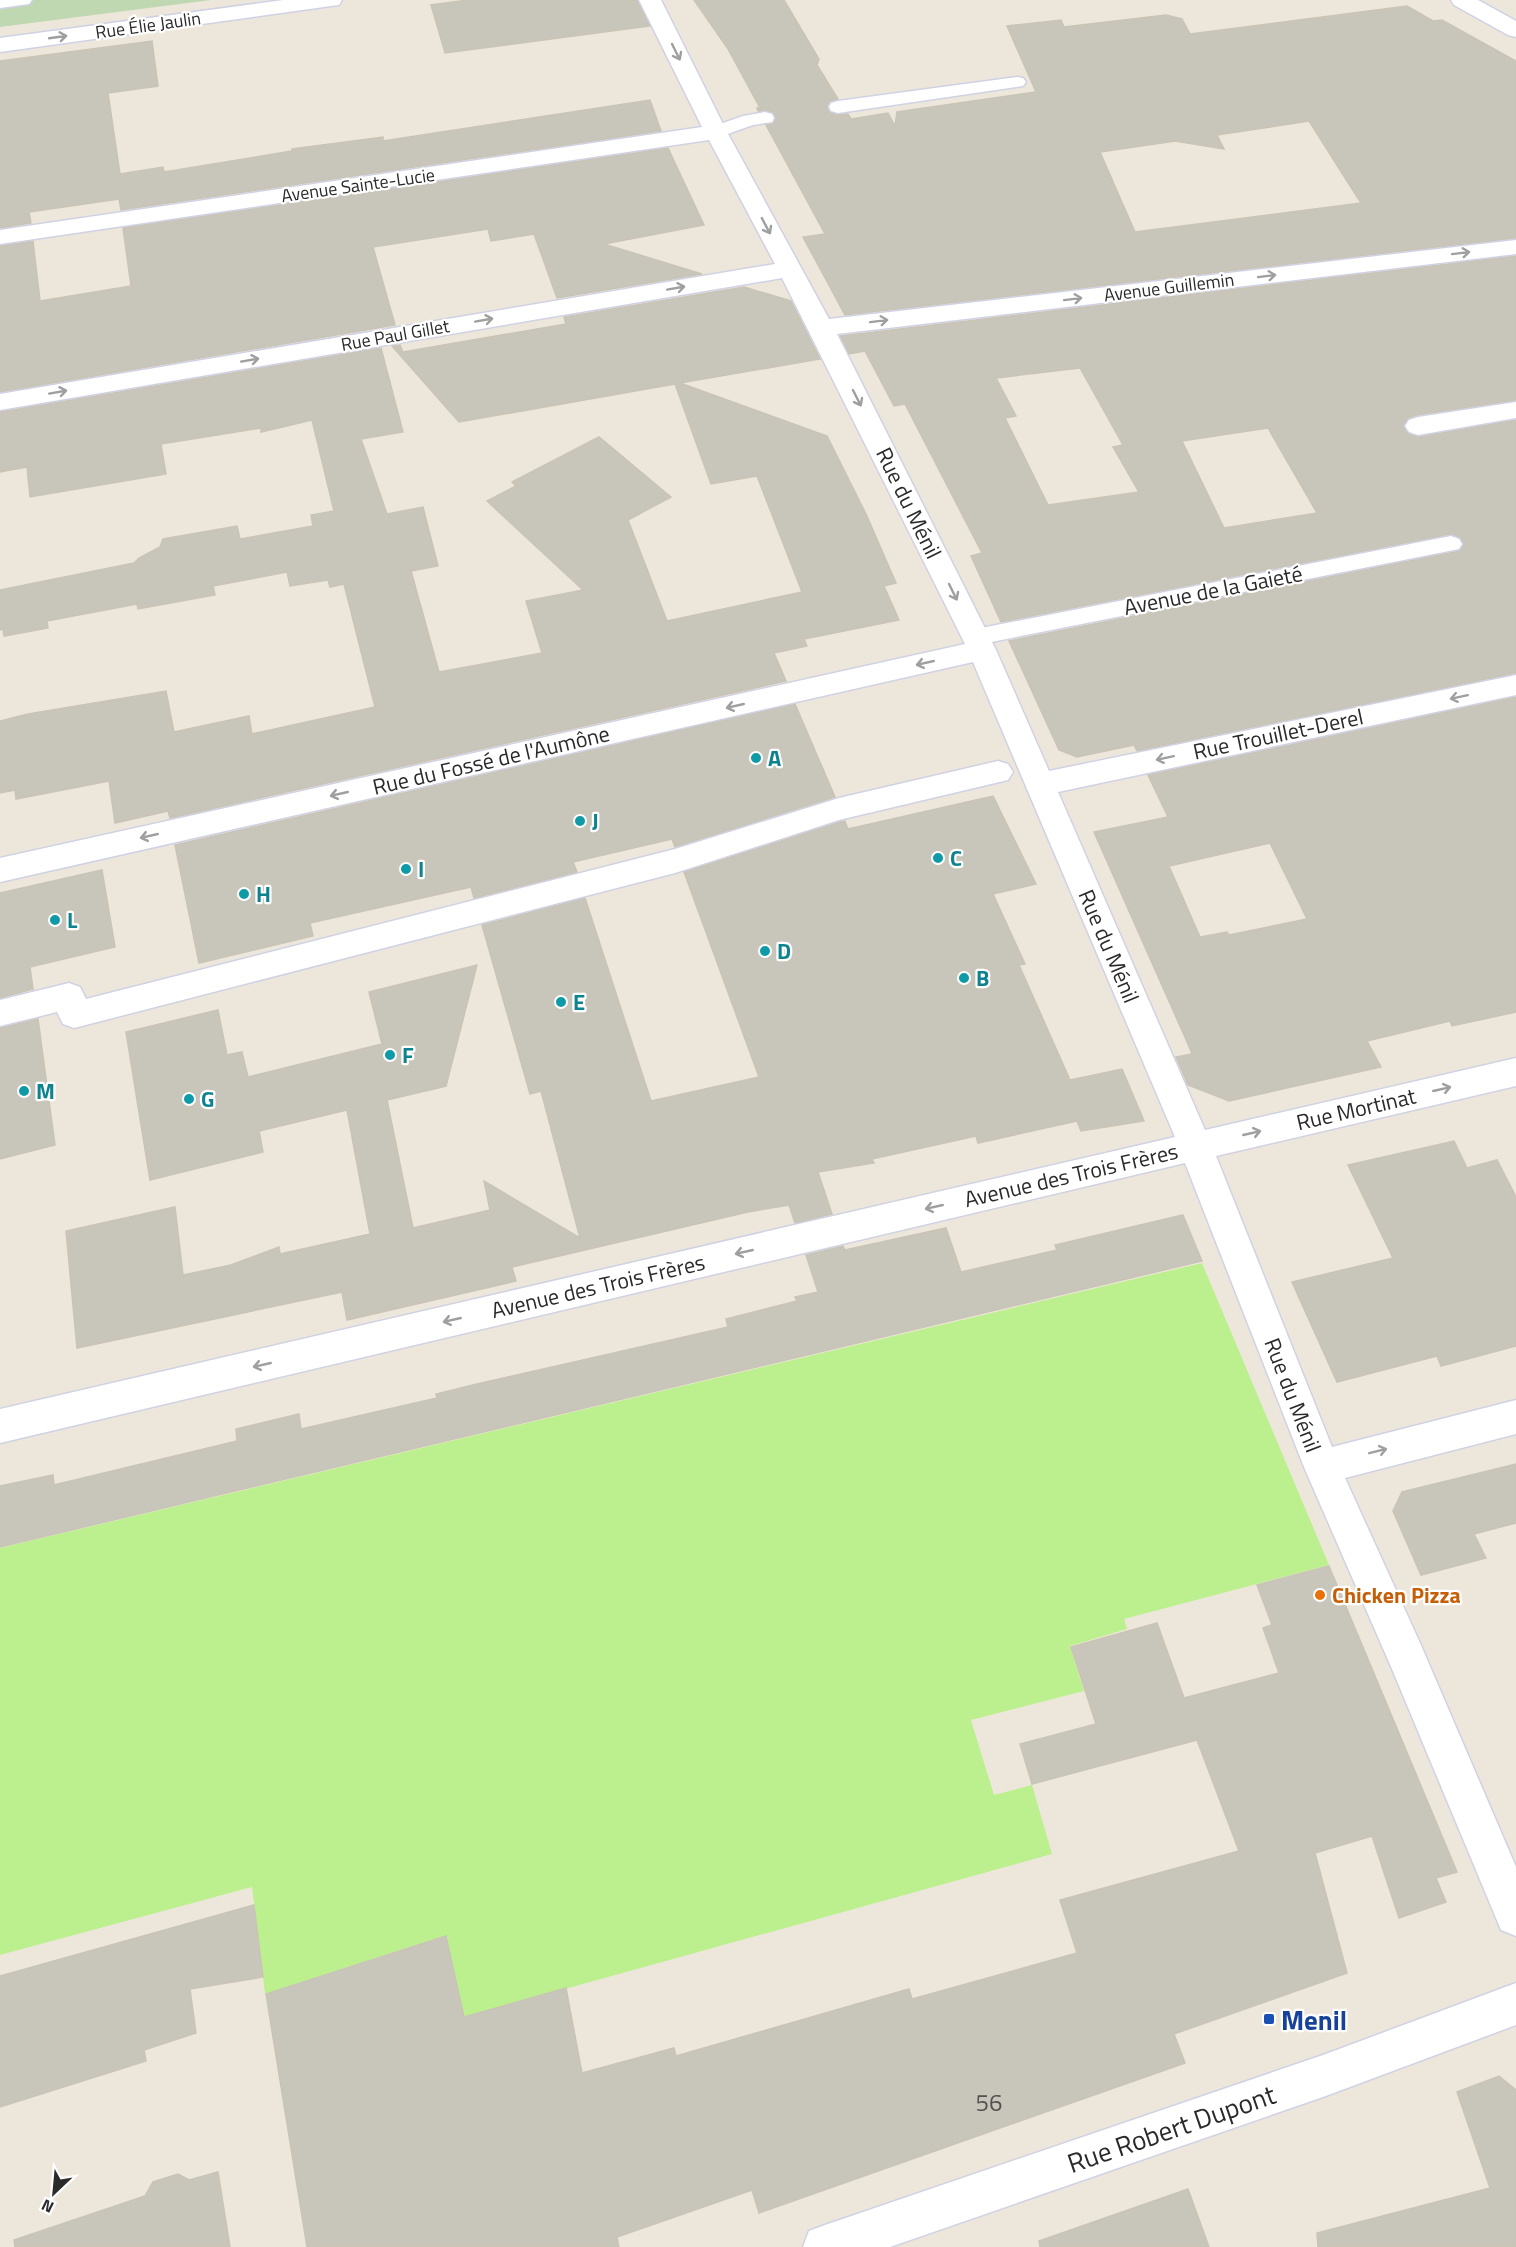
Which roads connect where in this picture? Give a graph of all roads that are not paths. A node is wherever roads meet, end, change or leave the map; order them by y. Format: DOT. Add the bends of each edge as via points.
graph roads {
  1 [pos="23,0"];
  2 [pos="331,0"];
  3 [pos="650,0"];
  4 [pos="1462,0"];
  5 [pos="0,3"];
  6 [pos="1516,30"];
  7 [pos="0,45"];
  8 [pos="1017,82"];
  9 [pos="838,107"];
  10 [pos="765,118"];
  11 [pos="716,132"];
  12 [pos="0,237"];
  13 [pos="1516,247"];
  14 [pos="789,269"];
  15 [pos="821,328"];
  16 [pos="0,402"];
  17 [pos="1516,410"];
  18 [pos="1418,426"];
  19 [pos="1451,544"];
  20 [pos="979,643"];
  21 [pos="1516,685"];
  22 [pos="998,772"];
  23 [pos="1040,784"];
  24 [pos="0,870"];
  25 [pos="0,1013"];
  26 [pos="1516,1072"];
  27 [pos="1196,1146"];
  28 [pos="1516,1417"];
  29 [pos="0,1426"];
  30 [pos="1322,1467"];
  31 [pos="1516,1915"];
  32 [pos="1516,2004"];
  33 [pos="825,2247"];
  1 -- 5 [label="lane"];
  7 -- 2 [label="street, Rue Élie Jaulin, one-way"];
  3 -- 11 [label="street, Rue du Ménil, one-way"];
  4 -- 6 [label="street"];
  8 -- 9 [label="lane"];
  10 -- 11 [label="lane"];
  11 -- 12 [label="street, Avenue Sainte-Lucie"];
  11 -- 14 [label="street, Rue du Ménil, one-way"];
  15 -- 13 [label="street, Avenue Guillemin, one-way"];
  14 -- 15 [label="street, Rue du Ménil"];
  16 -- 14 [label="street, Rue Paul Gillet, one-way"];
  15 -- 20 [label="street, Rue du Ménil, one-way"];
  17 -- 18 [label="street"];
  19 -- 20 [label="lane, Avenue de la Gaieté"];
  20 -- 23 [label="street, Rue du Ménil"];
  20 -- 24 [label="street, Rue du Fossé de l'Aumône, one-way"];
  21 -- 23 [label="street, Rue Trouillet-Derel, one-way"];
  22 -- 25 [label="street" via="839,808 675,861 74,1014 69,996"];
  23 -- 27 [label="street, Rue du Ménil"];
  27 -- 26 [label="street, Rue Mortinat, one-way"];
  27 -- 29 [label="street, Avenue des Trois Frères, one-way"];
  27 -- 30 [label="street, Rue du Ménil"];
  30 -- 28 [label="street, one-way"];
  30 -- 31 [label="street, Rue du Ménil"];
  32 -- 33 [label="street, Rue Robert Dupont" via="1323,2076"];
}
